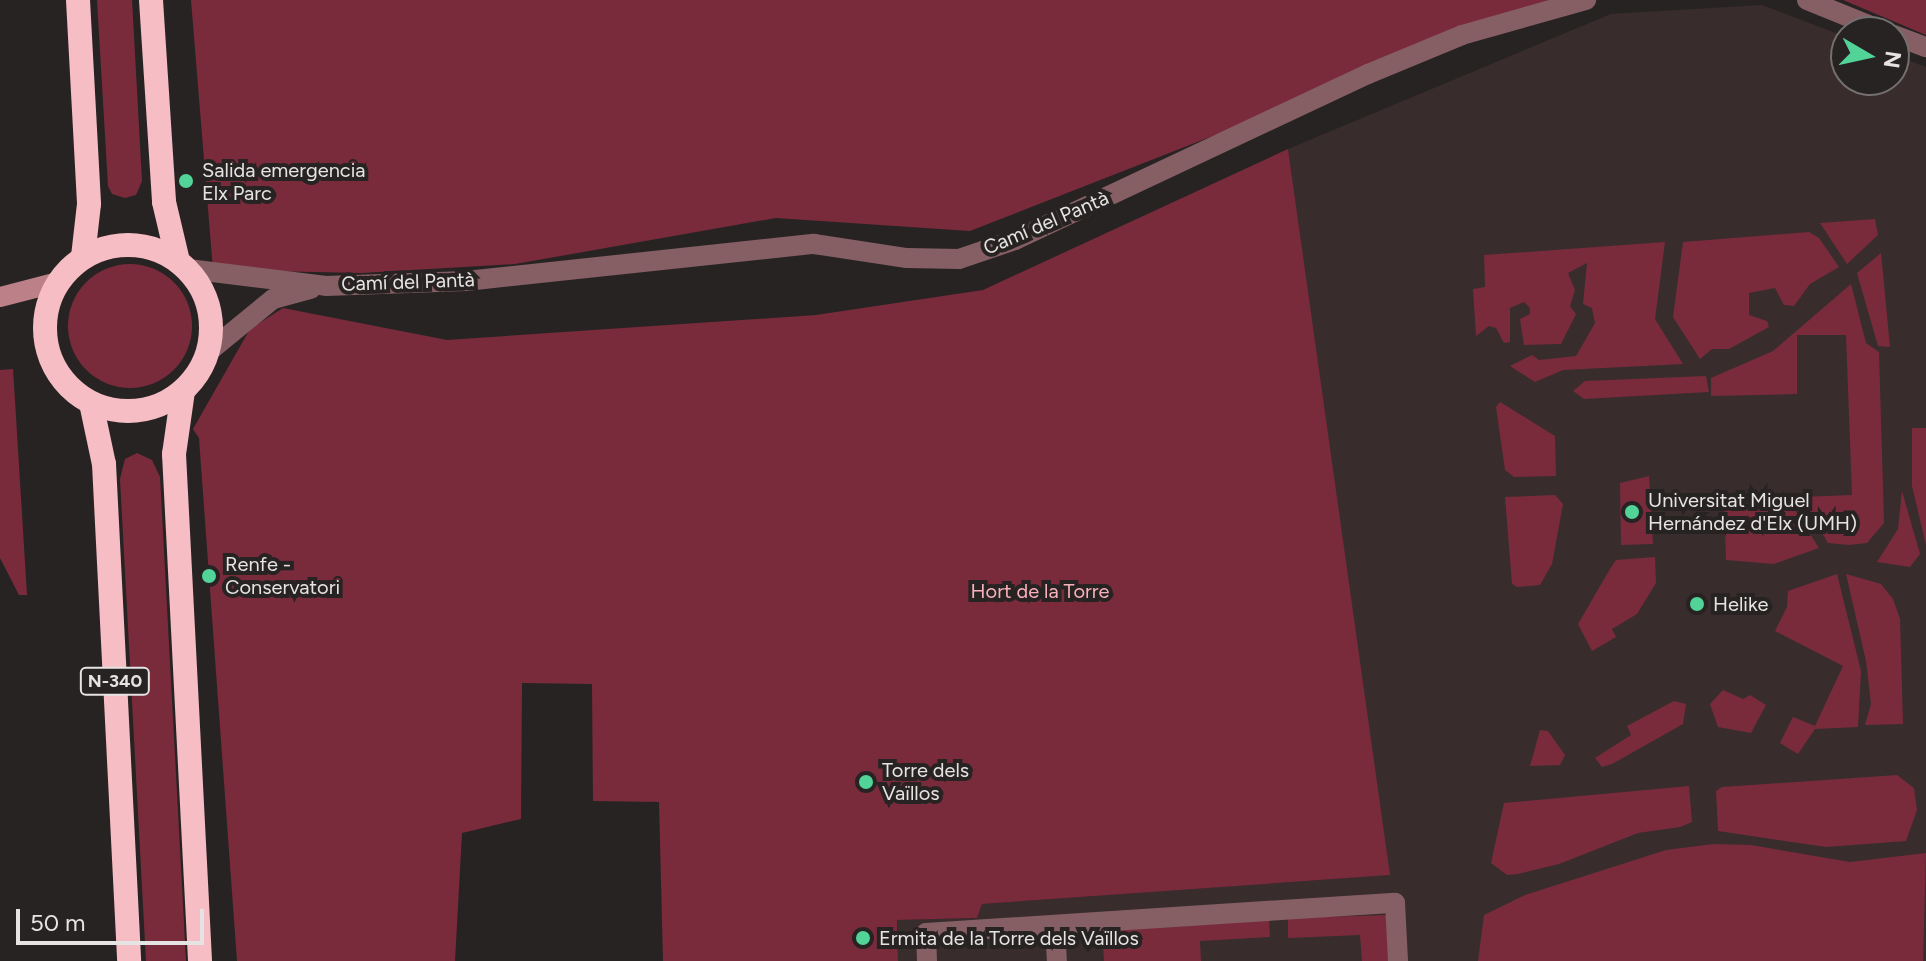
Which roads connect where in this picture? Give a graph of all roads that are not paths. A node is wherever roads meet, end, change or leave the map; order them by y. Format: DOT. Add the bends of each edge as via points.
graph roads {
  1 [pos="78,0"];
  2 [pos="151,0"];
  3 [pos="1586,0"];
  4 [pos="1807,0"];
  5 [pos="1846,16"];
  6 [pos="83,257"];
  7 [pos="183,265"];
  8 [pos="58,282"];
  9 [pos="326,286"];
  10 [pos="0,297"];
  11 [pos="207,353"];
  12 [pos="183,391"];
  13 [pos="91,403"];
  14 [pos="1055,925"];
  15 [pos="129,961"];
  16 [pos="200,961"];
  17 [pos="927,961"];
  18 [pos="1057,961"];
  19 [pos="1398,961"];
  1 -- 6 [label="highway" via="89,204"];
  2 -- 7 [label="highway" via="164,202"];
  3 -- 9 [label="street, Camí del Pantà" via="1462,35 1015,240 959,259 907,258 814,244 466,281"];
  4 -- 5 [label="street"];
  6 -- 7 [label="highway" via="124,244 152,248"];
  6 -- 8 [label="highway"];
  7 -- 9 [label="street, Camí del Pantà"];
  7 -- 11 [label="highway" via="206,300"];
  8 -- 10 [label="street"];
  8 -- 13 [label="highway" via="45,316 48,352 64,381"];
  9 -- 11 [label="street, Camí del Pantà" via="273,299"];
  11 -- 12 [label="highway"];
  12 -- 13 [label="highway" via="138,410"];
  12 -- 16 [label="highway" via="177,435"];
  13 -- 15 [label="highway, N-340" via="104,464"];
  14 -- 17 [label="street" via="926,933"];
  14 -- 18 [label="street"];
  14 -- 19 [label="street" via="1395,903"];
}
